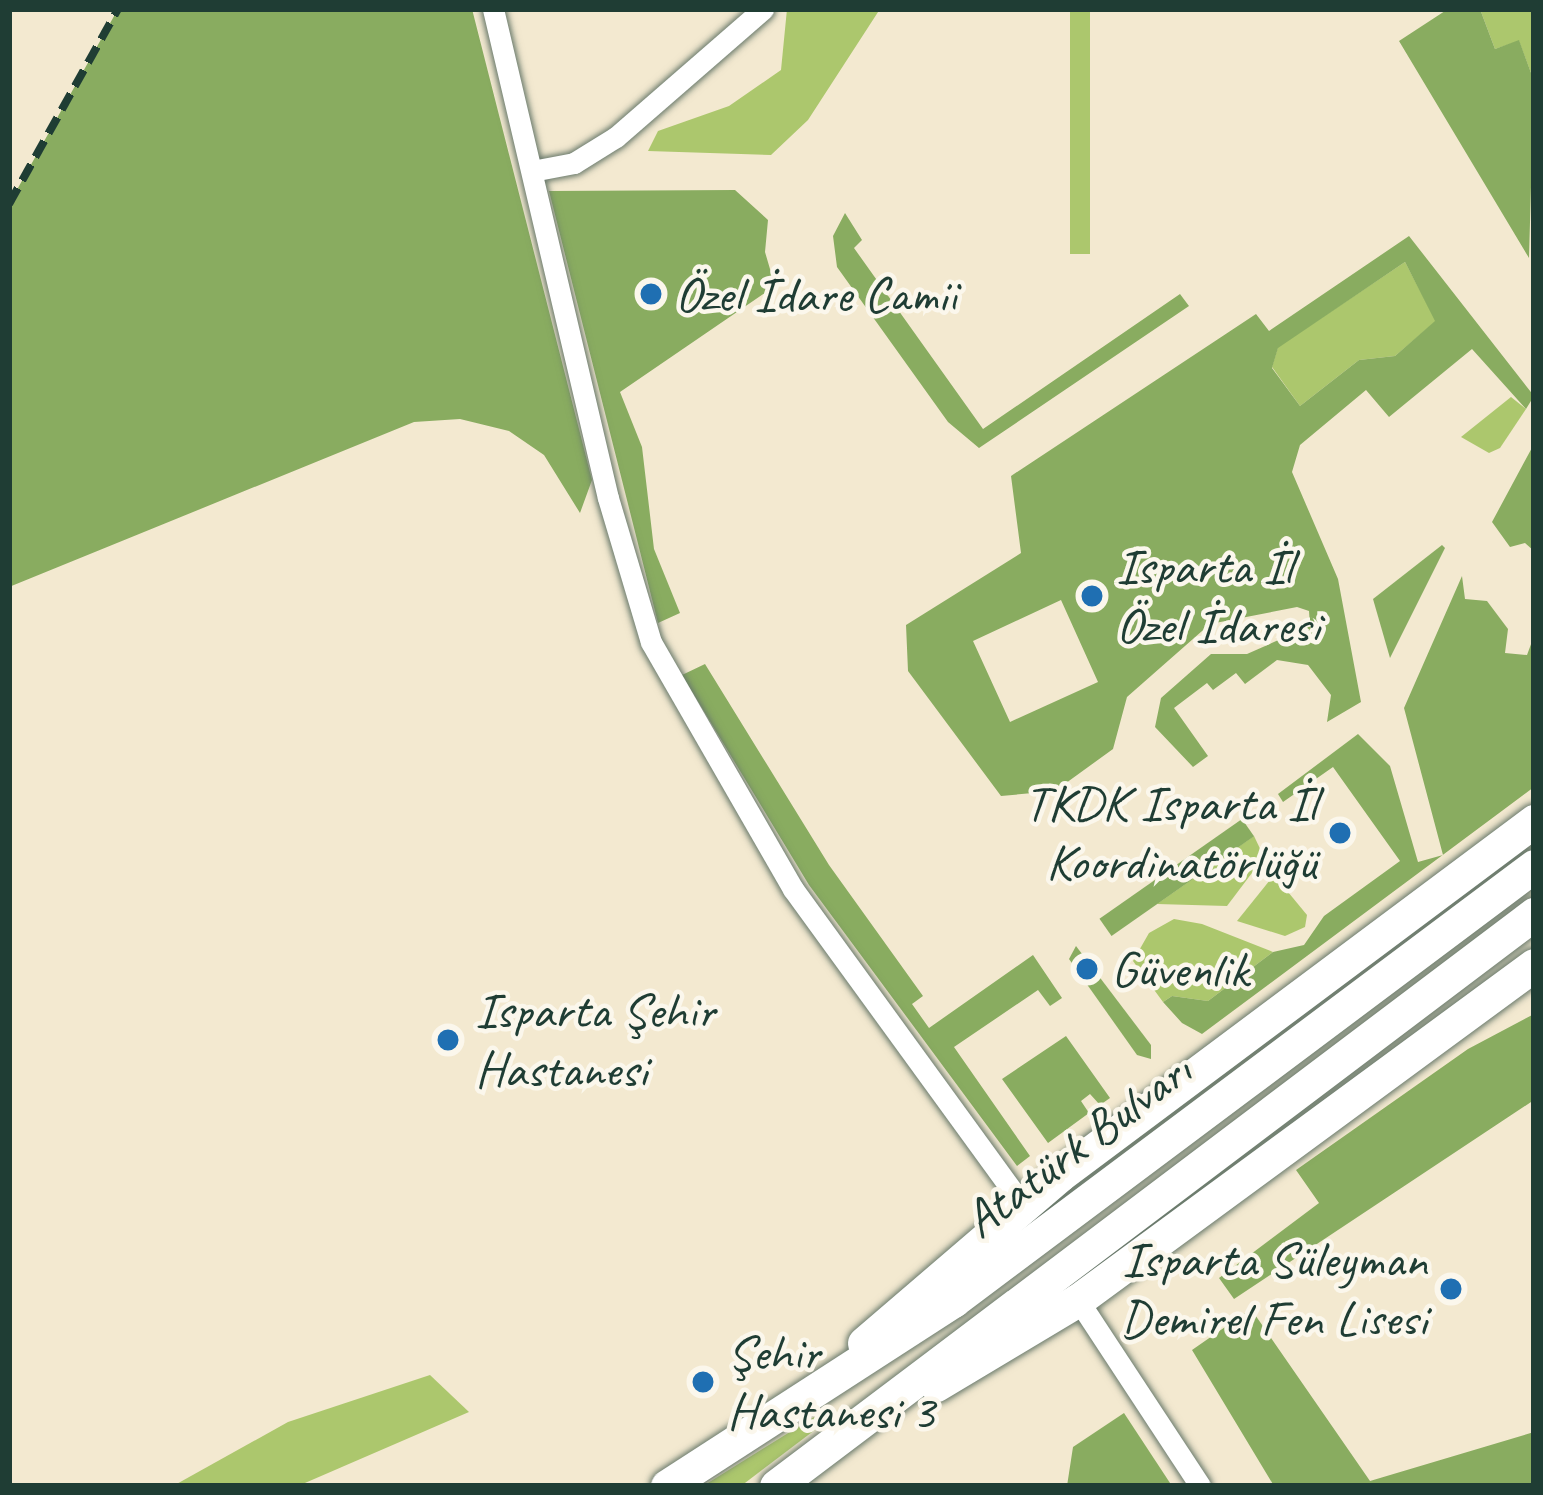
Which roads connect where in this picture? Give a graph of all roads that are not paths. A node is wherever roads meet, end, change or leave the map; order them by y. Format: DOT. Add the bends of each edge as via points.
graph roads {
  1 [pos="493,9"];
  2 [pos="764,9"];
  3 [pos="532,171"];
  4 [pos="1534,821"];
  5 [pos="1534,866"];
  6 [pos="1534,914"];
  7 [pos="1534,964"];
  8 [pos="1534,994"];
  9 [pos="1441,1033"];
  10 [pos="1022,1204"];
  11 [pos="1078,1300"];
  12 [pos="808,1396"];
  13 [pos="866,1423"];
  14 [pos="667,1486"];
  15 [pos="776,1486"];
  16 [pos="1200,1486"];
  1 -- 3 [label="street"];
  2 -- 3 [label="street" via="616,136 574,163"];
  3 -- 10 [label="street" via="616,532 667,676 793,889"];
  4 -- 10 [label="main road"];
  5 -- 12 [label="main road, Atatürk Bulvarı" via="953,1301"];
  6 -- 13 [label="main road, Atatürk Bulvarı"];
  7 -- 9 [label="main road"];
  8 -- 9 [label="main road"];
  9 -- 11 [label="main road"];
  10 -- 12 [label="main road"];
  11 -- 13 [label="main road"];
  11 -- 16 [label="street"];
  12 -- 14 [label="main road, Atatürk Bulvarı"];
  13 -- 15 [label="main road, Atatürk Bulvarı"];
}
